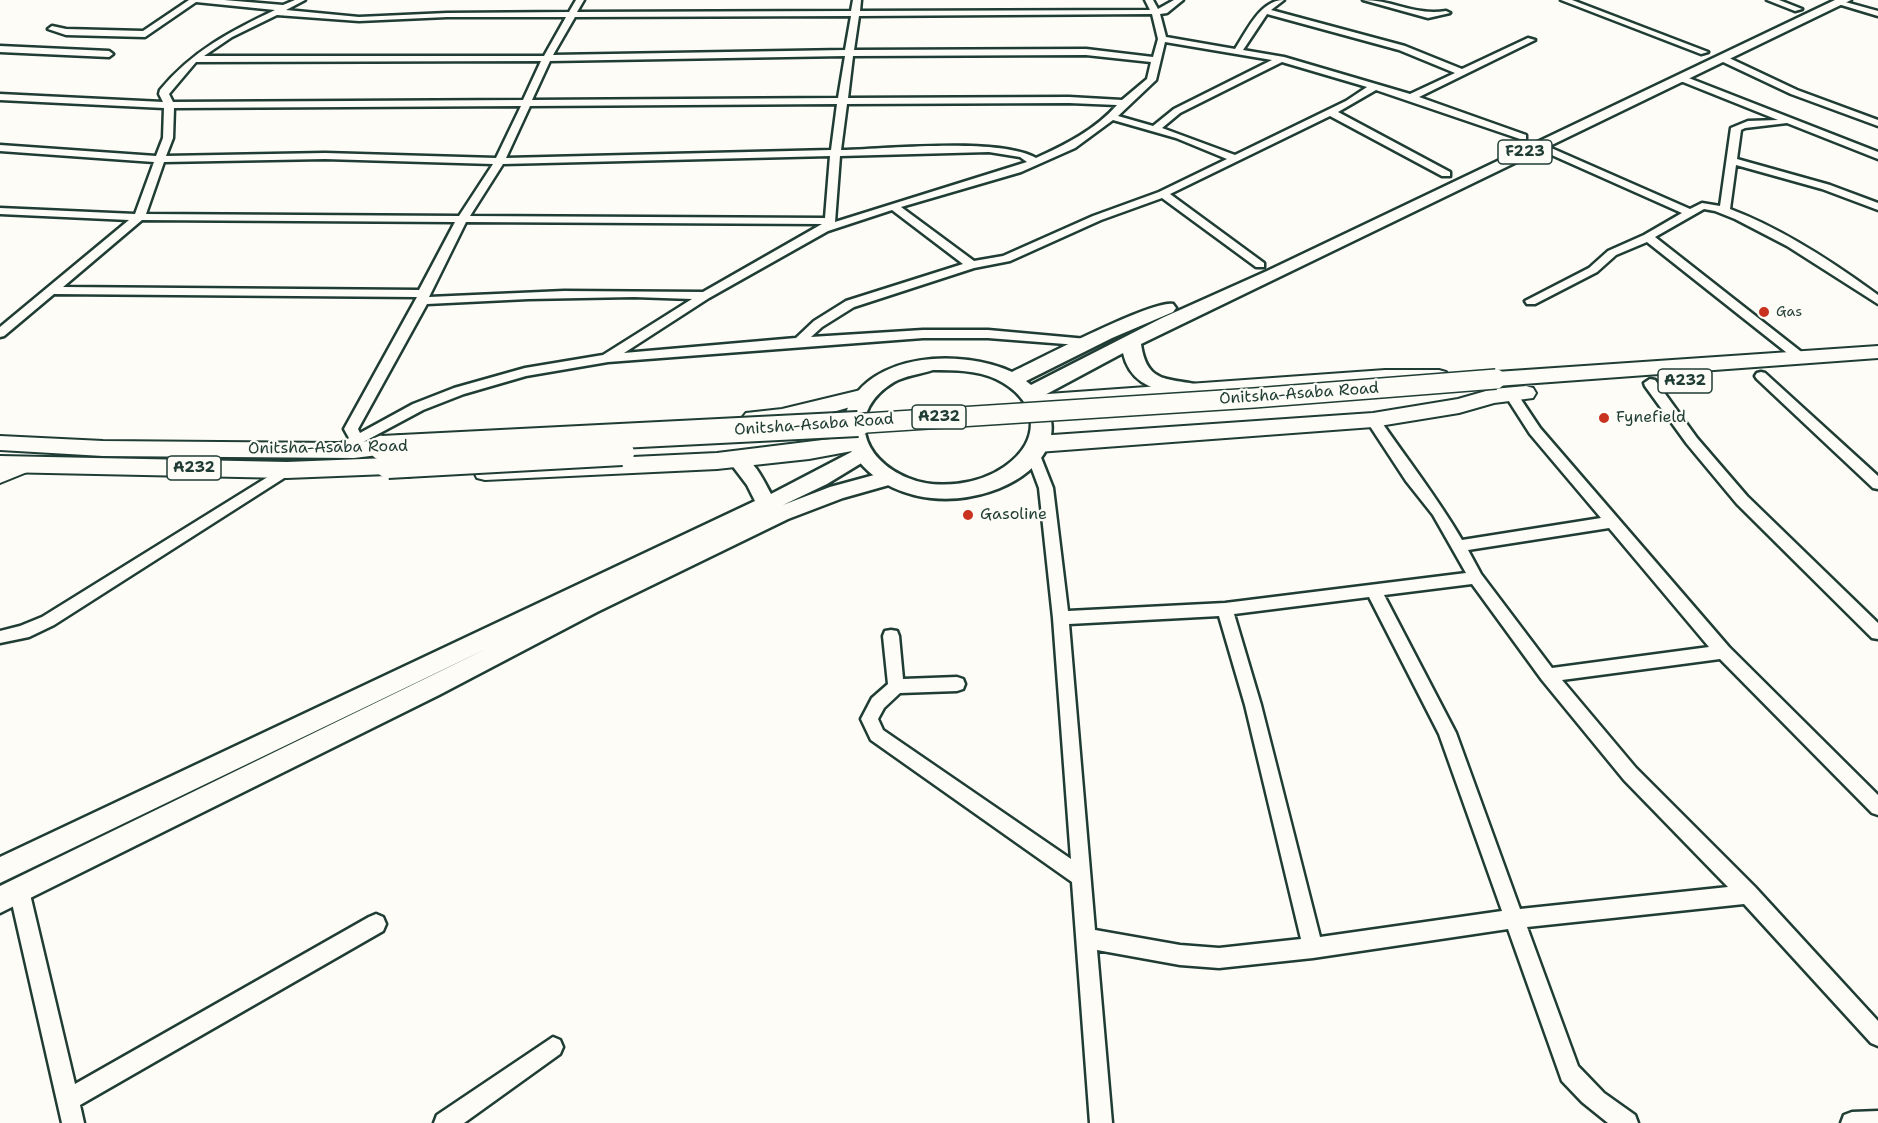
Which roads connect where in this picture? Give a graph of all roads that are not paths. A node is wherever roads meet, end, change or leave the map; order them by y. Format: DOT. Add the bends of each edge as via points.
graph roads {
  1 [pos="196,0"];
  2 [pos="301,0"];
  3 [pos="580,0"];
  4 [pos="857,0"];
  5 [pos="1149,0"];
  6 [pos="1179,0"];
  7 [pos="1280,0"];
  8 [pos="1367,0"];
  9 [pos="1565,0"];
  10 [pos="1771,0"];
  11 [pos="1816,0"];
  12 [pos="1843,1"];
  13 [pos="1798,9"];
  14 [pos="279,10"];
  15 [pos="1265,11"];
  16 [pos="1154,12"];
  17 [pos="855,13"];
  18 [pos="1446,13"];
  19 [pos="1878,14"];
  20 [pos="571,15"];
  21 [pos="52,28"];
  22 [pos="1162,39"];
  23 [pos="1531,40"];
  24 [pos="0,49"];
  25 [pos="1238,51"];
  26 [pos="1704,52"];
  27 [pos="850,53"];
  28 [pos="109,54"];
  29 [pos="547,58"];
  30 [pos="194,59"];
  31 [pos="1281,59"];
  32 [pos="1724,59"];
  33 [pos="1158,60"];
  34 [pos="1464,73"];
  35 [pos="1681,78"];
  36 [pos="1375,86"];
  37 [pos="1411,97"];
  38 [pos="0,98"];
  39 [pos="843,101"];
  40 [pos="528,103"];
  41 [pos="1124,103"];
  42 [pos="169,104"];
  43 [pos="1594,104"];
  44 [pos="1330,112"];
  45 [pos="1112,117"];
  46 [pos="1788,120"];
  47 [pos="1878,123"];
  48 [pos="1155,129"];
  49 [pos="1532,138"];
  50 [pos="1504,146"];
  51 [pos="0,148"];
  52 [pos="836,154"];
  53 [pos="1878,156"];
  54 [pos="1233,158"];
  55 [pos="159,159"];
  56 [pos="1731,160"];
  57 [pos="500,161"];
  58 [pos="1035,162"];
  59 [pos="1451,172"];
  60 [pos="1426,184"];
  61 [pos="1163,194"];
  62 [pos="893,206"];
  63 [pos="1878,207"];
  64 [pos="1374,210"];
  65 [pos="1725,210"];
  66 [pos="6,211"];
  67 [pos="1691,213"];
  68 [pos="139,217"];
  69 [pos="463,219"];
  70 [pos="0,220"];
  71 [pos="827,225"];
  72 [pos="1648,237"];
  73 [pos="972,265"];
  74 [pos="1260,265"];
  75 [pos="50,290"];
  76 [pos="705,296"];
  77 [pos="423,298"];
  78 [pos="1878,300"];
  79 [pos="1200,301"];
  80 [pos="1531,301"];
  81 [pos="0,333"];
  82 [pos="1131,341"];
  83 [pos="799,342"];
  84 [pos="1087,343"];
  85 [pos="1878,352"];
  86 [pos="1800,357"];
  87 [pos="607,358"];
  88 [pos="1664,366"];
  89 [pos="1878,369"];
  90 [pos="1761,376"];
  91 [pos="1011,380"];
  92 [pos="1682,381"];
  93 [pos="1650,383"];
  94 [pos="1196,390"];
  95 [pos="1500,390"];
  96 [pos="865,396"];
  97 [pos="1031,399"];
  98 [pos="1373,420"];
  99 [pos="0,443"];
  100 [pos="348,445"];
  101 [pos="858,449"];
  102 [pos="1036,449"];
  103 [pos="385,457"];
  104 [pos="738,460"];
  105 [pos="0,464"];
  106 [pos="31,464"];
  107 [pos="287,470"];
  108 [pos="0,477"];
  109 [pos="889,478"];
  110 [pos="1878,484"];
  111 [pos="766,504"];
  112 [pos="1611,522"];
  113 [pos="1460,546"];
  114 [pos="1476,578"];
  115 [pos="1374,591"];
  116 [pos="1225,609"];
  117 [pos="1061,618"];
  118 [pos="1878,633"];
  119 [pos="891,636"];
  120 [pos="0,638"];
  121 [pos="1722,652"];
  122 [pos="1548,675"];
  123 [pos="957,684"];
  124 [pos="896,686"];
  125 [pos="1874,798"];
  126 [pos="0,870"];
  127 [pos="1081,877"];
  128 [pos="1748,894"];
  129 [pos="10,895"];
  130 [pos="1513,919"];
  131 [pos="376,924"];
  132 [pos="1087,938"];
  133 [pos="1313,948"];
  134 [pos="1878,1036"];
  135 [pos="553,1047"];
  136 [pos="68,1100"];
  137 [pos="1878,1122"];
  138 [pos="73,1123"];
  139 [pos="445,1123"];
  140 [pos="1101,1123"];
  141 [pos="1627,1123"];
  142 [pos="1852,1123"];
  1 -- 14 [label="street" via="263,4"];
  1 -- 21 [label="street" via="145,34 66,32"];
  2 -- 14 [label="street"];
  3 -- 20 [label="street"];
  4 -- 17 [label="street"];
  5 -- 16 [label="street"];
  6 -- 16 [label="street" via="1164,11"];
  7 -- 15 [label="street"];
  8 -- 18 [label="street" via="1428,16"];
  9 -- 26 [label="street"];
  10 -- 13 [label="street"];
  11 -- 13 [label="main road"];
  12 -- 19 [label="street"];
  12 -- 32 [label="main road, F223"];
  13 -- 26 [label="main road"];
  14 -- 20 [label="street" via="359,19"];
  14 -- 30 [label="street" via="229,35"];
  15 -- 25 [label="street"];
  15 -- 34 [label="street" via="1401,48"];
  16 -- 17 [label="street"];
  16 -- 22 [label="street"];
  17 -- 20 [label="street"];
  17 -- 27 [label="street"];
  20 -- 29 [label="street"];
  22 -- 25 [label="street"];
  22 -- 33 [label="street"];
  23 -- 34 [label="street"];
  24 -- 28 [label="street"];
  25 -- 31 [label="street"];
  26 -- 43 [label="main road"];
  27 -- 29 [label="street"];
  27 -- 33 [label="street" via="1096,52"];
  27 -- 39 [label="street"];
  29 -- 30 [label="street"];
  29 -- 40 [label="street"];
  30 -- 42 [label="street" via="165,90"];
  31 -- 36 [label="street"];
  31 -- 48 [label="street" via="1177,111"];
  32 -- 35 [label="main road, F223"];
  32 -- 47 [label="street" via="1794,92"];
  33 -- 41 [label="street" via="1148,84"];
  34 -- 37 [label="street"];
  35 -- 46 [label="street"];
  35 -- 49 [label="main road, F223"];
  36 -- 37 [label="street"];
  36 -- 44 [label="street"];
  37 -- 49 [label="street"];
  38 -- 42 [label="street"];
  39 -- 40 [label="street"];
  39 -- 41 [label="street"];
  39 -- 52 [label="street"];
  40 -- 42 [label="street"];
  40 -- 57 [label="street"];
  41 -- 45 [label="street"];
  42 -- 55 [label="street" via="168,138"];
  44 -- 54 [label="street"];
  44 -- 59 [label="street"];
  45 -- 48 [label="street"];
  45 -- 58 [label="street" via="1072,146"];
  46 -- 53 [label="street"];
  46 -- 56 [label="street" via="1736,128"];
  48 -- 54 [label="street"];
  49 -- 50 [label="main road, F223"];
  49 -- 67 [label="street"];
  49 -- 79 [label="main road, F223"];
  51 -- 55 [label="street"];
  52 -- 57 [label="street"];
  52 -- 58 [label="street" via="989,149 1023,155"];
  52 -- 71 [label="street"];
  54 -- 61 [label="street"];
  55 -- 57 [label="street" via="325,156"];
  55 -- 68 [label="street"];
  56 -- 63 [label="street" via="1826,187"];
  56 -- 65 [label="street"];
  57 -- 69 [label="street"];
  58 -- 62 [label="street"];
  59 -- 60 [label="main road"];
  61 -- 73 [label="street" via="1006,258"];
  61 -- 74 [label="street"];
  62 -- 71 [label="street"];
  62 -- 73 [label="street"];
  64 -- 74 [label="main road, F223"];
  65 -- 67 [label="street" via="1708,206"];
  65 -- 78 [label="street" via="1834,269"];
  66 -- 68 [label="street"];
  66 -- 70 [label="street"];
  67 -- 72 [label="street"];
  68 -- 69 [label="street"];
  68 -- 75 [label="street"];
  69 -- 71 [label="street"];
  69 -- 77 [label="street"];
  71 -- 76 [label="street"];
  72 -- 80 [label="street"];
  72 -- 86 [label="street"];
  73 -- 83 [label="street" via="850,304 818,324"];
  74 -- 79 [label="main road, F223"];
  75 -- 77 [label="street"];
  75 -- 81 [label="street"];
  76 -- 77 [label="street" via="634,292"];
  76 -- 87 [label="street"];
  77 -- 100 [label="street" via="351,429"];
  79 -- 82 [label="main road, F223"];
  79 -- 84 [label="main road, F223"];
  82 -- 94 [label="main road" via="1136,369 1150,380"];
  82 -- 97 [label="main road, F223"];
  83 -- 84 [label="street" via="988,334"];
  83 -- 87 [label="street"];
  84 -- 91 [label="main road, F223"];
  85 -- 86 [label="highway, A232"];
  86 -- 88 [label="highway, A232"];
  87 -- 100 [label="street" via="485,382 418,407"];
  88 -- 92 [label="highway"];
  88 -- 95 [label="highway, A232"];
  89 -- 90 [label="highway, A232"];
  90 -- 92 [label="highway, A232"];
  90 -- 110 [label="street"];
  91 -- 96 [label="main road" via="974,366 932,364 894,375"];
  91 -- 97 [label="main road"];
  92 -- 93 [label="highway, A232"];
  93 -- 95 [label="highway, A232"];
  93 -- 118 [label="street" via="1742,500"];
  94 -- 95 [label="highway" via="1386,377"];
  94 -- 97 [label="highway"];
  95 -- 98 [label="highway" via="1459,406"];
  95 -- 103 [label="highway, A232, bridge" via="690,449"];
  95 -- 112 [label="street"];
  96 -- 101 [label="main road" via="852,424"];
  96 -- 103 [label="highway" via="782,416 403,441"];
  97 -- 102 [label="main road" via="1041,424"];
  98 -- 102 [label="highway"];
  98 -- 113 [label="street"];
  99 -- 100 [label="highway, Onitsha-Asaba Road / A232" via="137,450"];
  100 -- 103 [label="highway, Onitsha-Asaba Road / A232"];
  101 -- 104 [label="highway"];
  101 -- 109 [label="main road" via="872,467"];
  101 -- 111 [label="main road" via="820,479"];
  102 -- 109 [label="main road" via="1026,463 1005,478 970,489 931,491"];
  102 -- 117 [label="street" via="1046,488"];
  103 -- 104 [label="highway" via="466,473"];
  103 -- 107 [label="highway, A232"];
  104 -- 111 [label="main road"];
  105 -- 106 [label="highway, A232"];
  106 -- 107 [label="highway, A232"];
  106 -- 108 [label="street"];
  107 -- 120 [label="street" via="48,621"];
  109 -- 129 [label="main road" via="837,492 781,514"];
  111 -- 126 [label="main road"];
  112 -- 113 [label="street"];
  112 -- 121 [label="street"];
  113 -- 114 [label="street"];
  114 -- 115 [label="street"];
  114 -- 122 [label="street"];
  115 -- 116 [label="street"];
  115 -- 130 [label="street" via="1448,733"];
  116 -- 117 [label="street"];
  116 -- 133 [label="street"];
  117 -- 127 [label="street"];
  119 -- 124 [label="street"];
  121 -- 122 [label="street"];
  121 -- 125 [label="street"];
  122 -- 128 [label="street" via="1630,774"];
  123 -- 124 [label="street"];
  124 -- 127 [label="street" via="878,703 869,719 877,735"];
  127 -- 132 [label="street"];
  128 -- 130 [label="street"];
  128 -- 134 [label="street"];
  129 -- 136 [label="street"];
  130 -- 133 [label="street"];
  130 -- 141 [label="street" via="1570,1074 1585,1092"];
  131 -- 136 [label="street"];
  132 -- 133 [label="street" via="1180,956 1220,958"];
  132 -- 140 [label="street"];
  135 -- 139 [label="street"];
  136 -- 138 [label="street"];
  137 -- 142 [label="street"];
}
